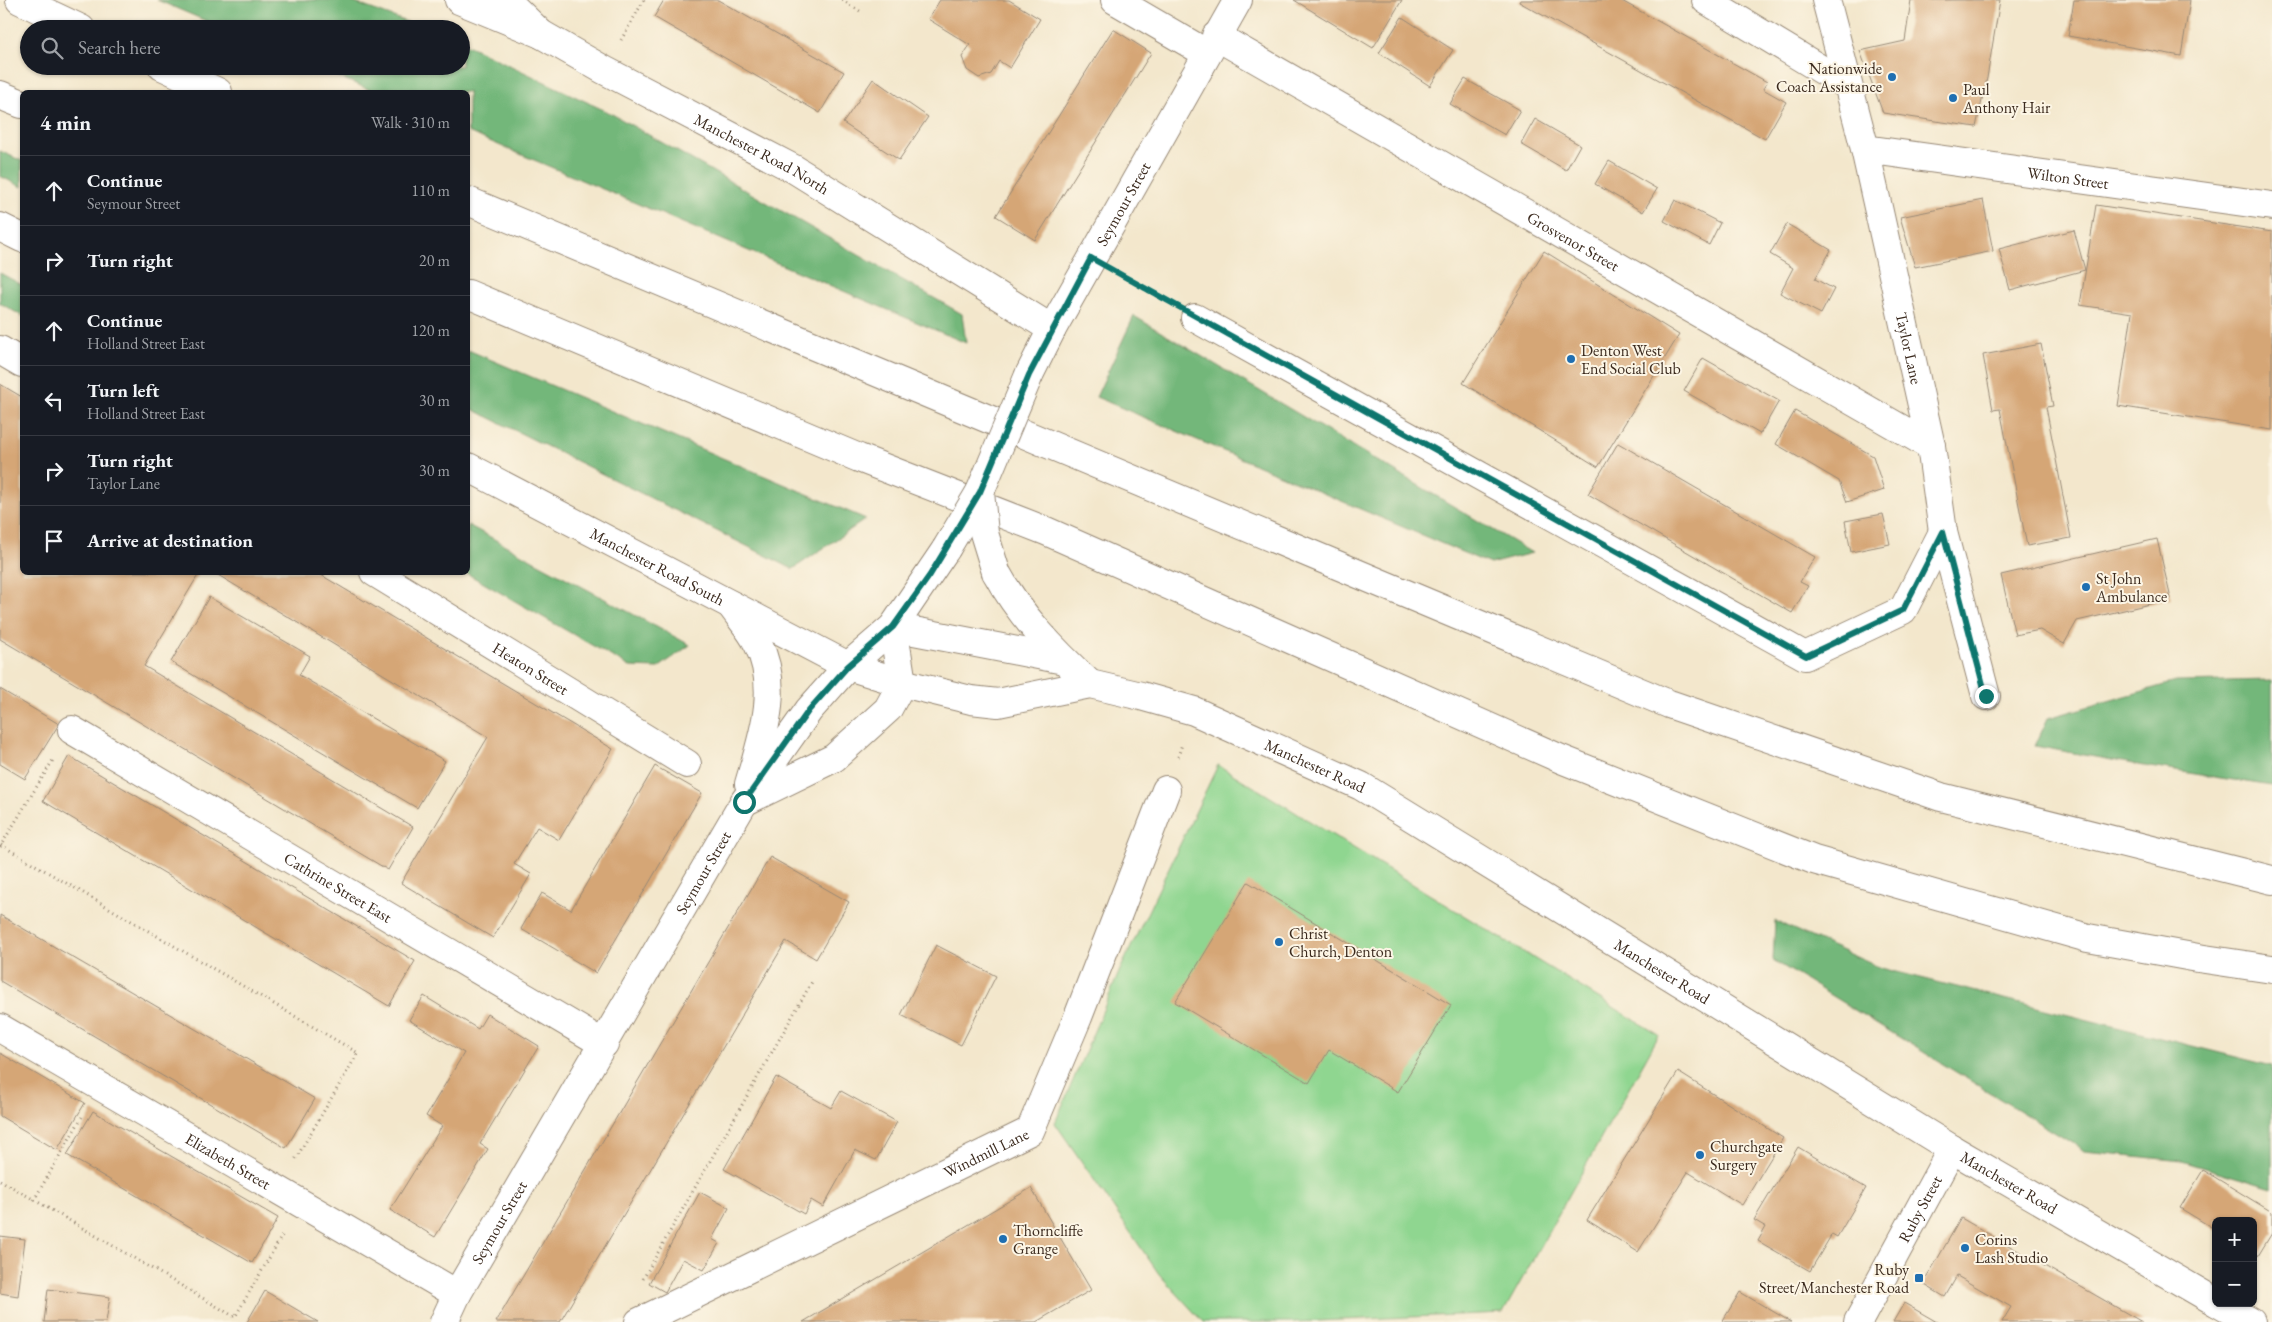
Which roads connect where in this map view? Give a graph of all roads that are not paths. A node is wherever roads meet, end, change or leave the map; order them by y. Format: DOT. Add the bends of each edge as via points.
graph roads {
  1 [pos="20,0"];
  2 [pos="459,0"];
  3 [pos="506,0"];
  4 [pos="1115,0"];
  5 [pos="1238,0"];
  6 [pos="1706,0"];
  7 [pos="1826,0"];
  8 [pos="62,20"];
  9 [pos="541,34"];
  10 [pos="1211,44"];
  11 [pos="181,75"];
  12 [pos="1847,84"];
  13 [pos="214,90"];
  14 [pos="0,94"];
  15 [pos="20,103"];
  16 [pos="1865,149"];
  17 [pos="470,202"];
  18 [pos="2272,206"];
  19 [pos="0,227"];
  20 [pos="20,237"];
  21 [pos="470,295"];
  22 [pos="1195,318"];
  23 [pos="1052,329"];
  24 [pos="0,350"];
  25 [pos="20,362"];
  26 [pos="1931,446"];
  27 [pos="470,468"];
  28 [pos="980,492"];
  29 [pos="1943,532"];
  30 [pos="379,575"];
  31 [pos="731,605"];
  32 [pos="893,627"];
  33 [pos="1064,660"];
  34 [pos="848,666"];
  35 [pos="902,683"];
  36 [pos="1090,684"];
  37 [pos="1986,696"];
  38 [pos="72,730"];
  39 [pos="687,764"];
  40 [pos="1166,790"];
  41 [pos="744,802"];
  42 [pos="2272,880"];
  43 [pos="2198,958"];
  44 [pos="2272,969"];
  45 [pos="2272,977"];
  46 [pos="0,1028"];
  47 [pos="604,1044"];
  48 [pos="1952,1149"];
  49 [pos="457,1294"];
  50 [pos="2212,1299"];
  51 [pos="2226,1307"];
  52 [pos="444,1322"];
  53 [pos="639,1322"];
  54 [pos="1858,1322"];
  55 [pos="2251,1322"];
  1 -- 8 [label="main road"];
  2 -- 9 [label="main road, Manchester Road North"];
  3 -- 9 [label="main road"];
  4 -- 10 [label="main road, Grosvenor Street"];
  5 -- 10 [label="main road, Seymour Street"];
  6 -- 12 [label="main road"];
  7 -- 12 [label="main road, Taylor Lane"];
  9 -- 23 [label="main road, Manchester Road North" via="794,169"];
  10 -- 23 [label="main road, Seymour Street"];
  10 -- 26 [label="main road, Grosvenor Street"];
  11 -- 13 [label="main road"];
  12 -- 16 [label="main road, Taylor Lane"];
  14 -- 15 [label="main road"];
  16 -- 18 [label="main road, Wilton Street"];
  16 -- 26 [label="main road, Taylor Lane"];
  17 -- 42 [label="main road" via="1669,704 1941,797"];
  19 -- 20 [label="main road"];
  21 -- 43 [label="main road" via="859,458 1046,531 1561,759 1814,860 2088,938"];
  22 -- 29 [label="main road" via="1806,656 1903,610"];
  23 -- 28 [label="main road, Seymour Street, bridge"];
  24 -- 25 [label="main road"];
  26 -- 29 [label="main road, Taylor Lane"];
  27 -- 31 [label="main road, Manchester Road South"];
  28 -- 32 [label="main road, Seymour Street, bridge"];
  28 -- 33 [label="main road, Manchester Road, bridge" via="984,533 996,572 1009,597"];
  29 -- 37 [label="main road, Taylor Lane"];
  30 -- 39 [label="main road, Heaton Street"];
  31 -- 34 [label="main road, Manchester Road South"];
  31 -- 41 [label="main road" via="758,644 767,671 768,716"];
  32 -- 33 [label="main road"];
  32 -- 34 [label="main road, Seymour Street"];
  32 -- 35 [label="main road"];
  33 -- 36 [label="main road, Manchester Road"];
  34 -- 35 [label="main road, Manchester Road"];
  34 -- 41 [label="main road, Seymour Street" via="809,710"];
  35 -- 36 [label="main road, Manchester Road" via="971,700 998,703"];
  35 -- 41 [label="main road" via="888,709 834,758"];
  36 -- 48 [label="main road, Manchester Road" via="1194,711 1361,786"];
  38 -- 47 [label="main road, Cathrine Street East"];
  40 -- 53 [label="main road, Windmill Lane" via="1030,1131"];
  41 -- 47 [label="main road, Seymour Street"];
  43 -- 44 [label="main road"];
  43 -- 45 [label="main road"];
  46 -- 49 [label="main road, Elizabeth Street"];
  47 -- 49 [label="main road, Seymour Street"];
  48 -- 50 [label="main road, Manchester Road"];
  48 -- 54 [label="main road, Ruby Street"];
  49 -- 52 [label="main road, Seymour Street"];
  51 -- 55 [label="main road, Manchester Road"];
}
